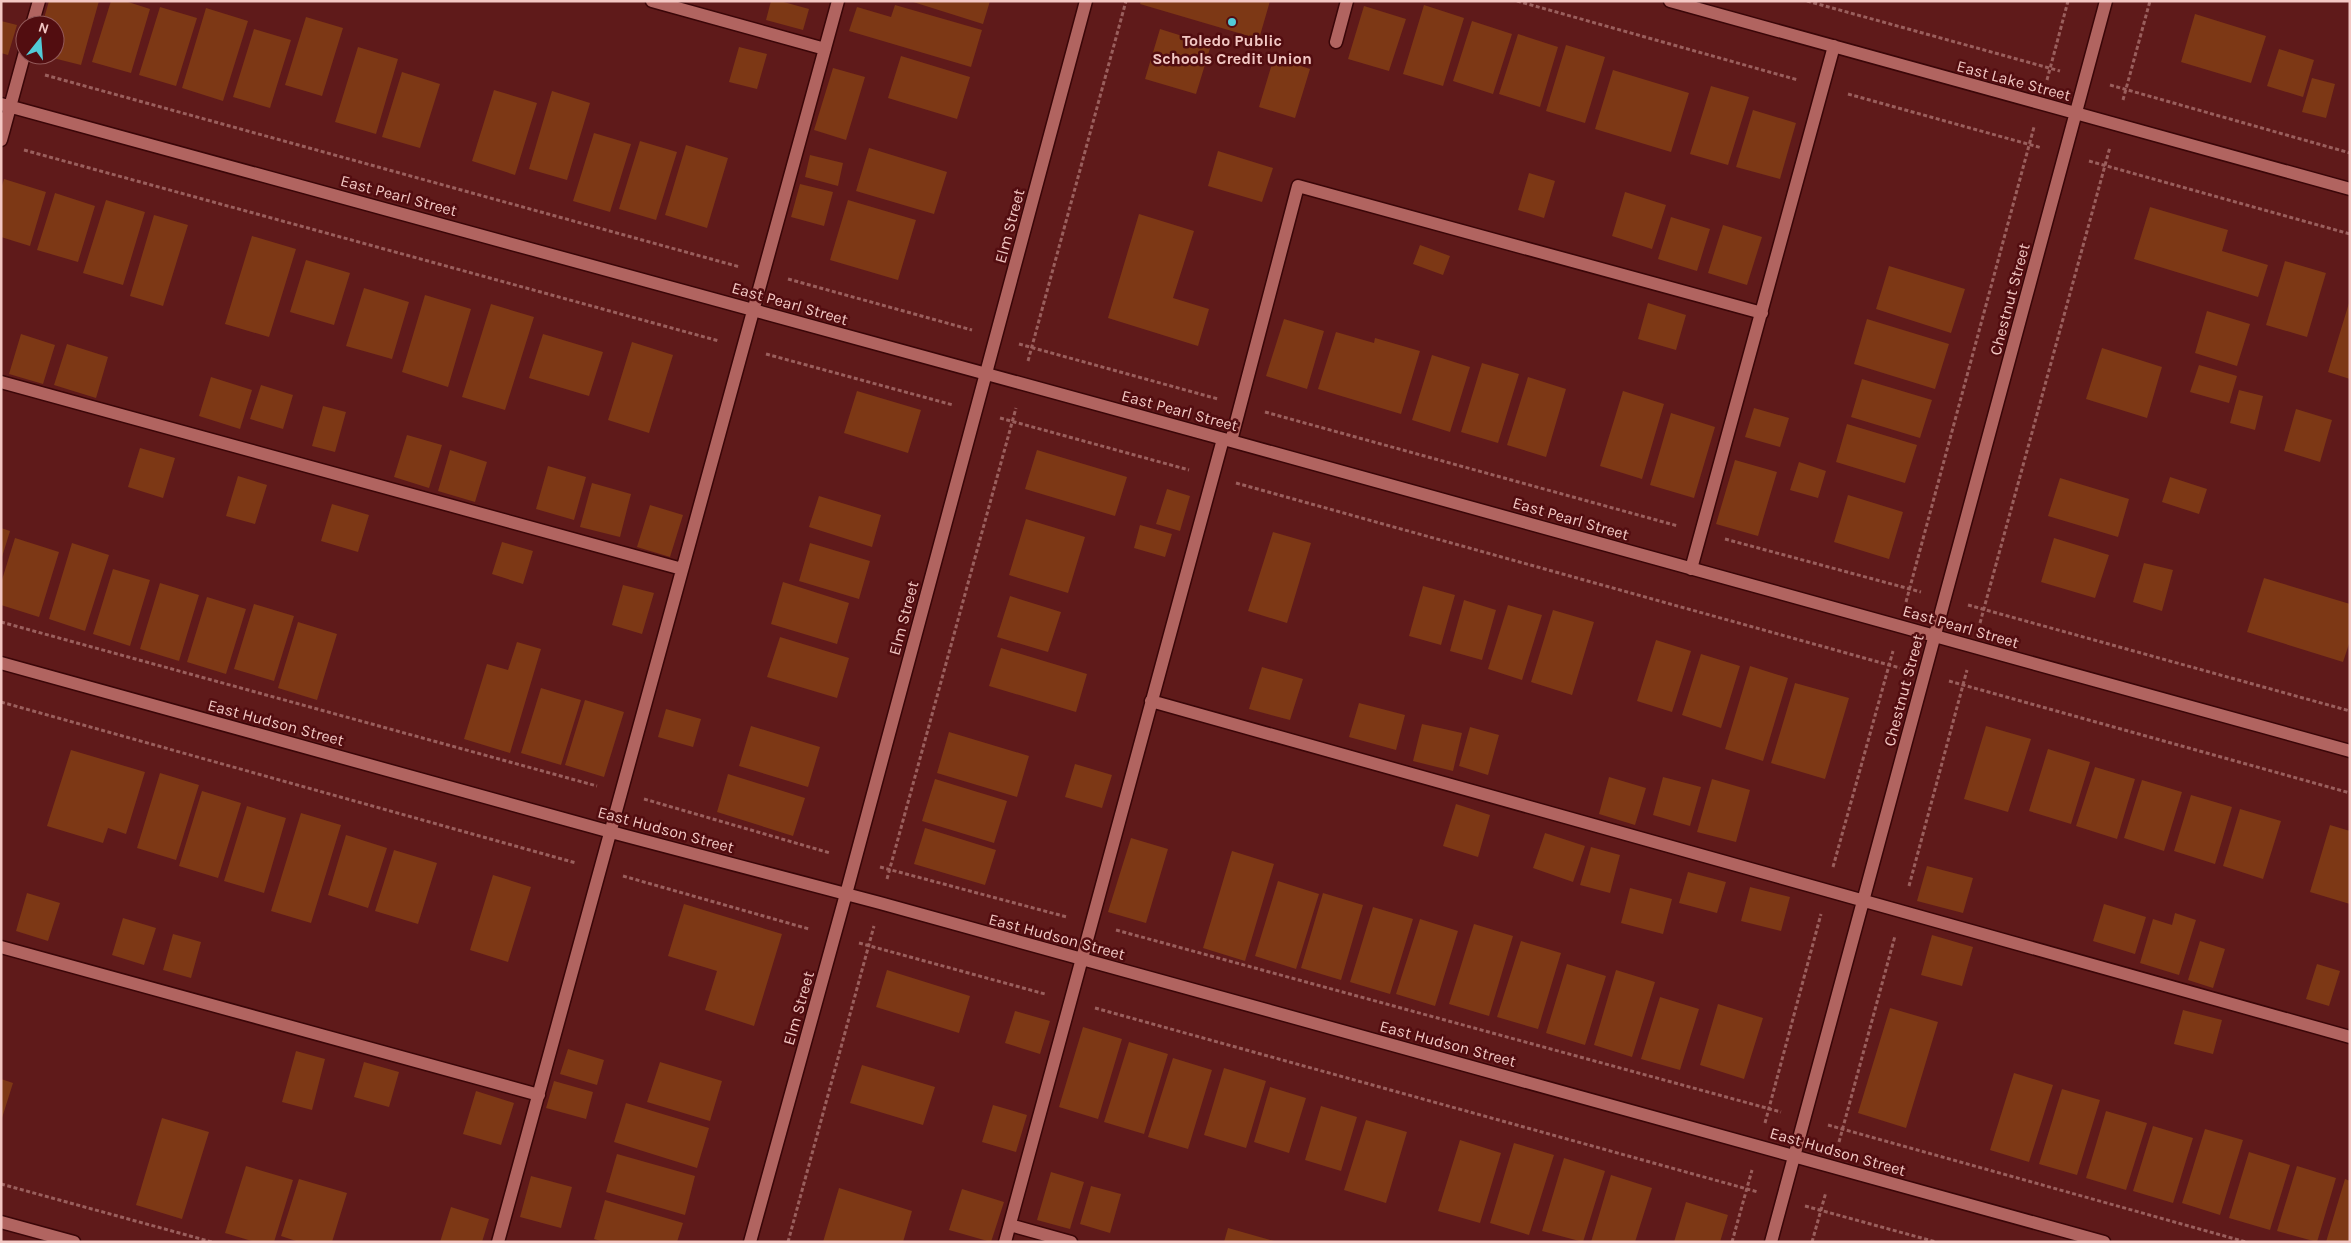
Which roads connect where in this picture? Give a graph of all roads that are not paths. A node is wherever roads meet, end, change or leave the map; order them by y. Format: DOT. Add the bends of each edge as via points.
graph roads {
  1 [pos="39,1"];
  2 [pos="652,1"];
  3 [pos="838,1"];
  4 [pos="1086,1"];
  5 [pos="1347,1"];
  6 [pos="1670,1"];
  7 [pos="2106,1"];
  8 [pos="35,15"];
  9 [pos="1336,42"];
  10 [pos="1834,46"];
  11 [pos="825,49"];
  12 [pos="22,65"];
  13 [pos="6,105"];
  14 [pos="2076,114"];
  15 [pos="1,140"];
  16 [pos="2350,189"];
  17 [pos="753,309"];
  18 [pos="1762,313"];
  19 [pos="986,374"];
  20 [pos="1,382"];
  21 [pos="1227,440"];
  22 [pos="682,569"];
  23 [pos="1691,569"];
  24 [pos="1934,636"];
  25 [pos="1,664"];
  26 [pos="1152,701"];
  27 [pos="2350,751"];
  28 [pos="611,832"];
  29 [pos="846,894"];
  30 [pos="1862,901"];
  31 [pos="1,947"];
  32 [pos="1082,959"];
  33 [pos="2350,1037"];
  34 [pos="539,1095"];
  35 [pos="1794,1156"];
  36 [pos="1,1222"];
  37 [pos="1010,1225"];
  38 [pos="74,1242"];
  39 [pos="498,1242"];
  40 [pos="750,1242"];
  41 [pos="1005,1242"];
  42 [pos="1071,1242"];
  43 [pos="1771,1242"];
  44 [pos="2104,1242"];
  1 -- 8 [label="street"];
  2 -- 11 [label="street"];
  3 -- 11 [label="street"];
  4 -- 19 [label="street, Elm Street"];
  5 -- 9 [label="street"];
  6 -- 10 [label="street, East Lake Street"];
  7 -- 14 [label="street, Chestnut Street"];
  10 -- 14 [label="street, East Lake Street"];
  10 -- 18 [label="street"];
  11 -- 17 [label="street"];
  12 -- 13 [label="street"];
  13 -- 15 [label="street"];
  13 -- 17 [label="street, East Pearl Street"];
  14 -- 16 [label="street, East Lake Street"];
  14 -- 24 [label="street, Chestnut Street"];
  17 -- 19 [label="street, East Pearl Street"];
  17 -- 22 [label="street"];
  18 -- 21 [label="street" via="1298,186 1241,405"];
  18 -- 23 [label="street"];
  19 -- 21 [label="street, East Pearl Street"];
  19 -- 29 [label="street, Elm Street"];
  20 -- 22 [label="street"];
  21 -- 23 [label="street, East Pearl Street"];
  21 -- 26 [label="street" via="1213,477"];
  22 -- 28 [label="street"];
  23 -- 24 [label="street, East Pearl Street"];
  24 -- 27 [label="street, East Pearl Street"];
  24 -- 30 [label="street, Chestnut Street"];
  25 -- 28 [label="street, East Hudson Street"];
  26 -- 30 [label="street"];
  26 -- 32 [label="street"];
  28 -- 29 [label="street, East Hudson Street"];
  28 -- 34 [label="street"];
  29 -- 32 [label="street, East Hudson Street"];
  29 -- 40 [label="street, Elm Street"];
  30 -- 33 [label="street"];
  30 -- 35 [label="street, Chestnut Street"];
  31 -- 34 [label="street"];
  32 -- 35 [label="street, East Hudson Street"];
  32 -- 37 [label="street"];
  34 -- 39 [label="street"];
  35 -- 43 [label="street, Chestnut Street"];
  35 -- 44 [label="street, East Hudson Street"];
  36 -- 38 [label="street"];
  37 -- 41 [label="street"];
  37 -- 42 [label="street"];
}
